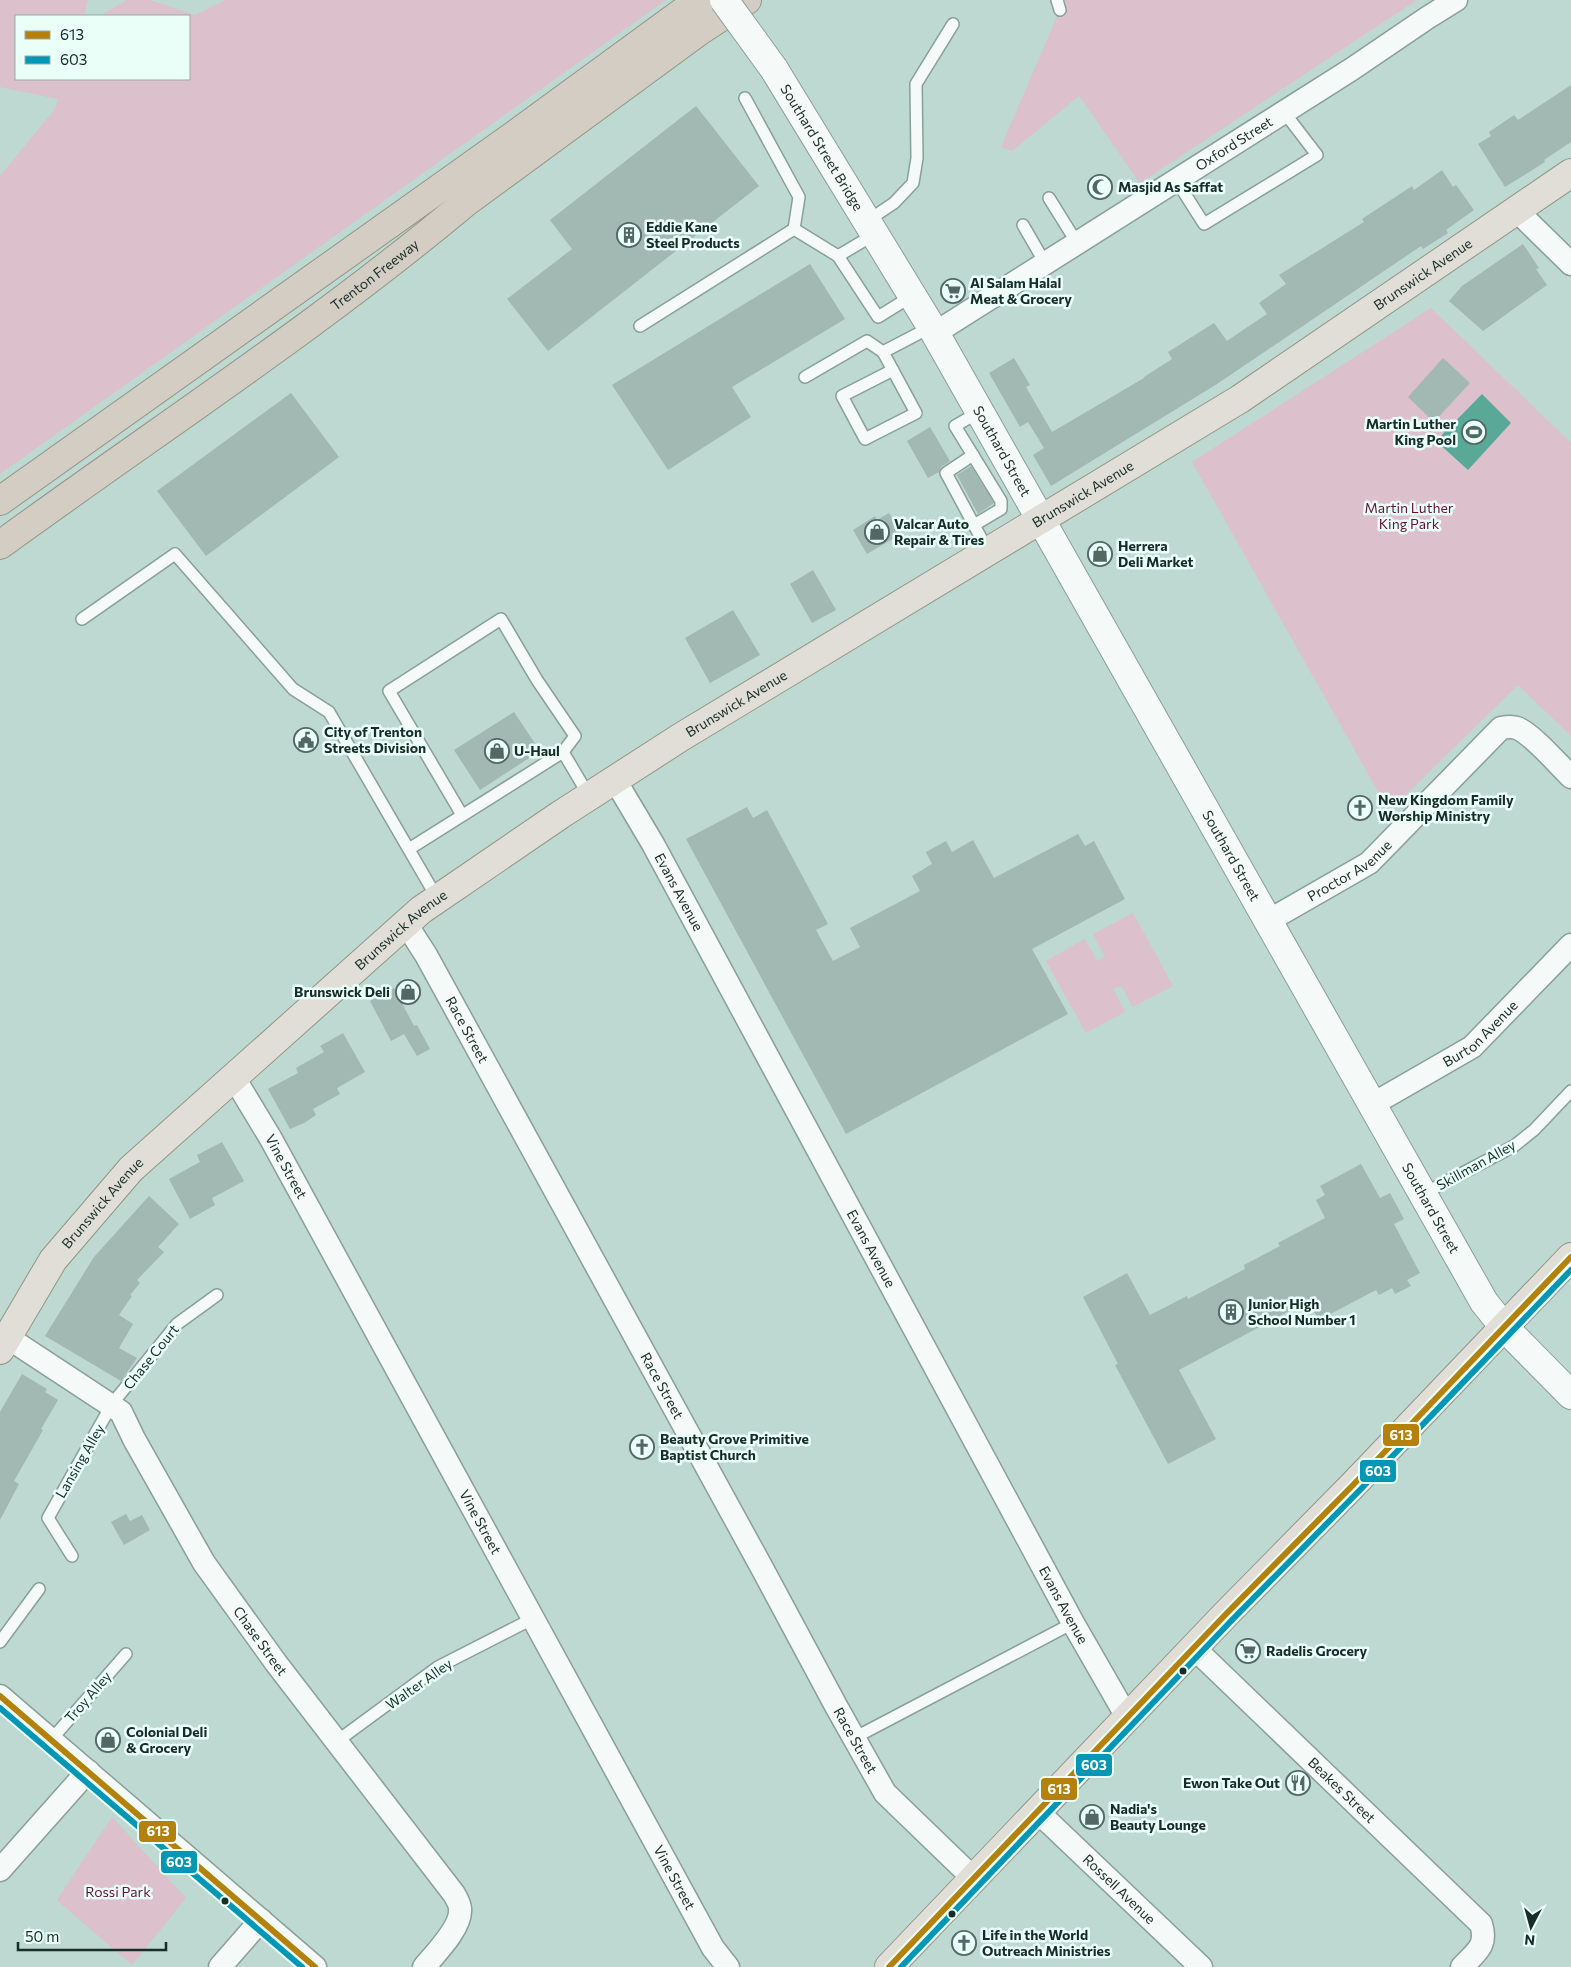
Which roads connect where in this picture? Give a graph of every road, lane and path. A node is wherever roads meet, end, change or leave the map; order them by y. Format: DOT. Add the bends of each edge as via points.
graph roads {
  1 [pos="699,0"];
  2 [pos="724,0"];
  3 [pos="747,0"];
  4 [pos="1456,0"];
  5 [pos="954,24"];
  6 [pos="744,98"];
  7 [pos="1284,112"];
  8 [pos="1571,173"];
  9 [pos="1176,180"];
  10 [pos="1049,198"];
  11 [pos="1517,211"];
  12 [pos="1023,225"];
  13 [pos="794,228"];
  14 [pos="871,228"];
  15 [pos="1077,243"];
  16 [pos="838,256"];
  17 [pos="1045,264"];
  18 [pos="1571,264"];
  19 [pos="913,298"];
  20 [pos="640,326"];
  21 [pos="933,330"];
  22 [pos="883,352"];
  23 [pos="892,370"];
  24 [pos="806,377"];
  25 [pos="979,412"];
  26 [pos="973,455"];
  27 [pos="0,501"];
  28 [pos="1040,520"];
  29 [pos="974,525"];
  30 [pos="0,545"];
  31 [pos="988,552"];
  32 [pos="82,619"];
  33 [pos="563,752"];
  34 [pos="1571,777"];
  35 [pos="615,780"];
  36 [pos="589,796"];
  37 [pos="462,816"];
  38 [pos="409,849"];
  39 [pos="437,898"];
  40 [pos="1268,921"];
  41 [pos="406,924"];
  42 [pos="1571,944"];
  43 [pos="233,1076"];
  44 [pos="1571,1091"];
  45 [pos="1373,1104"];
  46 [pos="1423,1194"];
  47 [pos="1571,1257"];
  48 [pos="217,1295"];
  49 [pos="1504,1327"];
  50 [pos="4,1343"];
  51 [pos="1571,1394"];
  52 [pos="112,1404"];
  53 [pos="72,1556"];
  54 [pos="39,1589"];
  55 [pos="532,1619"];
  56 [pos="1073,1623"];
  57 [pos="0,1642"];
  58 [pos="1194,1648"];
  59 [pos="126,1654"];
  60 [pos="0,1696"];
  61 [pos="1127,1717"];
  62 [pos="854,1738"];
  63 [pos="51,1740"];
  64 [pos="336,1742"];
  65 [pos="88,1771"];
  66 [pos="1038,1812"];
  67 [pos="0,1870"];
  68 [pos="974,1878"];
  69 [pos="260,1920"];
  70 [pos="220,1967"];
  71 [pos="315,1967"];
  72 [pos="424,1967"];
  73 [pos="728,1967"];
  74 [pos="889,1967"];
  75 [pos="1201,1967"];
  76 [pos="1462,1967"];
  1 -- 27 [label="highway"];
  2 -- 14 [label="main road, Southard Street Bridge, bridge" via="774,69"];
  3 -- 30 [label="highway, Trenton Freeway" via="701,30 465,204 350,294"];
  4 -- 7 [label="street, Oxford Street"];
  5 -- 14 [label="lane" via="916,84 913,183"];
  6 -- 13 [label="lane" via="799,197"];
  7 -- 9 [label="street, Oxford Street"];
  7 -- 9 [label="lane" via="1317,154 1204,224"];
  8 -- 11 [label="main road, Brunswick Avenue"];
  9 -- 15 [label="street, Oxford Street"];
  10 -- 15 [label="lane"];
  11 -- 18 [label="street"];
  11 -- 28 [label="main road, Brunswick Avenue" via="1240,399"];
  12 -- 17 [label="lane"];
  13 -- 16 [label="lane"];
  13 -- 20 [label="lane"];
  14 -- 16 [label="lane"];
  14 -- 19 [label="main road, Southard Street Bridge"];
  15 -- 17 [label="street, Oxford Street"];
  16 -- 19 [label="lane" via="878,317"];
  17 -- 21 [label="street, Oxford Street"];
  19 -- 21 [label="main road, Southard Street"];
  21 -- 22 [label="lane"];
  21 -- 25 [label="main road, Southard Street"];
  22 -- 23 [label="lane"];
  22 -- 24 [label="lane" via="867,341"];
  23 -- 23 [label="lane" via="916,413 865,440 842,396"];
  25 -- 26 [label="lane" via="955,426"];
  25 -- 28 [label="main road, Southard Street"];
  26 -- 29 [label="lane" via="946,473"];
  26 -- 29 [label="lane" via="1002,501 1001,509"];
  28 -- 31 [label="main road, Brunswick Avenue"];
  28 -- 40 [label="main road, Southard Street"];
  29 -- 31 [label="lane"];
  31 -- 35 [label="main road, Brunswick Avenue"];
  32 -- 38 [label="lane" via="175,554 293,689 329,712"];
  33 -- 36 [label="lane"];
  33 -- 37 [label="lane"];
  33 -- 37 [label="lane" via="575,736 501,619 389,691"];
  34 -- 40 [label="street, Proctor Avenue" via="1526,734 1517,728 1501,728 1369,863"];
  35 -- 36 [label="main road, Brunswick Avenue"];
  35 -- 56 [label="street, Evans Avenue" via="653,844"];
  36 -- 39 [label="main road, Brunswick Avenue"];
  37 -- 38 [label="lane"];
  38 -- 39 [label="lane"];
  39 -- 41 [label="main road, Brunswick Avenue"];
  40 -- 45 [label="main road, Southard Street"];
  41 -- 43 [label="main road, Brunswick Avenue"];
  41 -- 62 [label="street, Race Street" via="426,955"];
  42 -- 45 [label="street, Burton Avenue" via="1472,1047"];
  43 -- 50 [label="main road, Brunswick Avenue" via="131,1168 68,1241 53,1260"];
  43 -- 55 [label="street, Vine Street" via="271,1139"];
  44 -- 46 [label="lane, Skillman Alley" via="1514,1146"];
  45 -- 46 [label="main road, Southard Street"];
  46 -- 49 [label="main road, Southard Street" via="1484,1302"];
  47 -- 49 [label="main road"];
  48 -- 52 [label="lane, Chase Court" via="177,1324"];
  49 -- 51 [label="main road, Southard Street"];
  49 -- 58 [label="main road"];
  50 -- 52 [label="street, Chase Street"];
  52 -- 53 [label="lane, Lansing Alley" via="48,1518"];
  52 -- 64 [label="street, Chase Street" via="125,1418 204,1563"];
  54 -- 57 [label="lane"];
  55 -- 64 [label="lane, Walter Alley" via="438,1667"];
  55 -- 73 [label="street, Vine Street" via="713,1948"];
  56 -- 61 [label="street, Evans Avenue"];
  56 -- 62 [label="lane"];
  58 -- 61 [label="main road"];
  58 -- 76 [label="street, Beakes Street" via="1481,1924 1484,1934 1482,1945"];
  59 -- 63 [label="lane, Troy Alley"];
  60 -- 63 [label="street"];
  61 -- 66 [label="main road"];
  62 -- 68 [label="street, Race Street" via="885,1793"];
  63 -- 65 [label="street"];
  64 -- 72 [label="street, Chase Street" via="459,1903 458,1922"];
  65 -- 67 [label="street"];
  65 -- 69 [label="street"];
  66 -- 68 [label="main road"];
  66 -- 75 [label="street, Rossell Avenue"];
  68 -- 74 [label="main road"];
  69 -- 70 [label="street"];
  69 -- 71 [label="street"];
}
